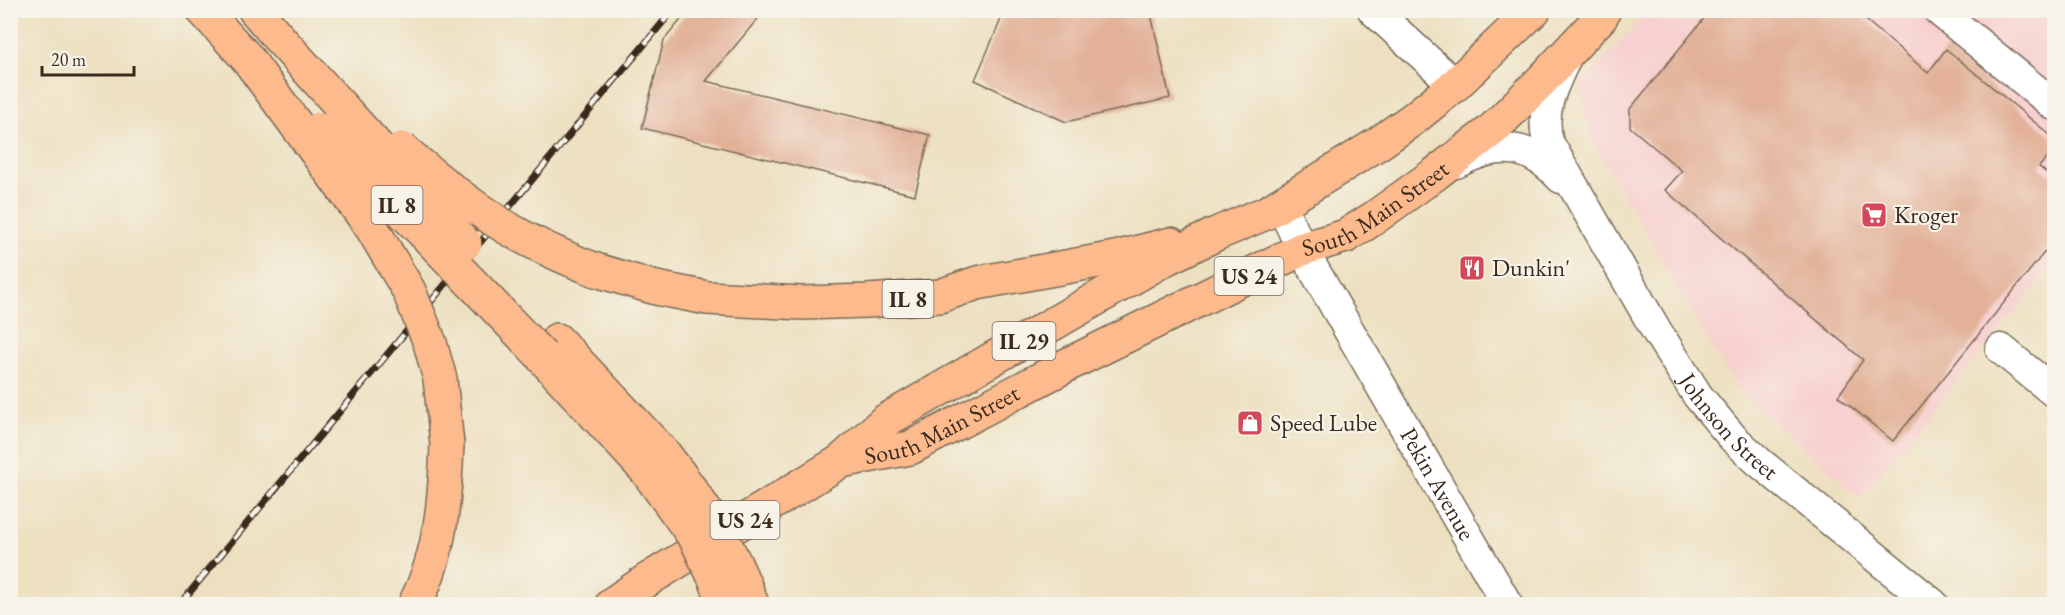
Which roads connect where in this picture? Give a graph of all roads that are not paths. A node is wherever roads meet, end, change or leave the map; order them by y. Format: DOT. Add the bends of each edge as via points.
graph roads {
  1 [pos="203,10"];
  2 [pos="255,10"];
  3 [pos="1373,10"];
  4 [pos="1534,10"];
  5 [pos="1604,10"];
  6 [pos="1938,10"];
  7 [pos="278,37"];
  8 [pos="1570,50"];
  9 [pos="247,58"];
  10 [pos="1455,85"];
  11 [pos="2055,105"];
  12 [pos="1435,174"];
  13 [pos="1581,201"];
  14 [pos="1281,205"];
  15 [pos="1216,234"];
  16 [pos="1302,249"];
  17 [pos="550,348"];
  18 [pos="2001,349"];
  19 [pos="2055,392"];
  20 [pos="841,461"];
  21 [pos="656,463"];
  22 [pos="415,604"];
  23 [pos="612,604"];
  24 [pos="724,604"];
  25 [pos="752,604"];
  26 [pos="1507,604"];
  27 [pos="1933,604"];
  1 -- 9 [label="main road, IL 8"];
  2 -- 7 [label="main road, IL 8"];
  3 -- 10 [label="street"];
  4 -- 10 [label="main road, South Main Street / US 24"];
  5 -- 8 [label="main road, South Main Street / US 24"];
  6 -- 11 [label="street"];
  7 -- 15 [label="main road, IL 8, bridge" via="375,126 473,206 564,257 656,288 707,298 802,303 940,296 977,283 1115,258"];
  7 -- 17 [label="main road, IL 8, bridge" via="453,230"];
  8 -- 12 [label="main road, South Main Street / US 24" via="1491,130"];
  8 -- 13 [label="street, Johnson Street" via="1550,92 1545,133"];
  9 -- 17 [label="main road, IL 8, bridge" via="417,226"];
  9 -- 22 [label="main road, bridge" via="372,228 409,291 430,344 440,379 447,444 440,534 428,578"];
  10 -- 14 [label="main road, South Main Street / US 24" via="1379,143"];
  12 -- 13 [label="street, Johnson Street" via="1474,153 1519,150 1543,160"];
  12 -- 16 [label="main road, South Main Street / US 24" via="1346,236"];
  13 -- 27 [label="street, Johnson Street" via="1698,396 1733,438"];
  14 -- 15 [label="main road, South Main Street / US 24"];
  14 -- 16 [label="street, Pekin Avenue"];
  15 -- 20 [label="main road, South Main Street / IL 29" via="1165,259 885,421"];
  16 -- 20 [label="main road, South Main Street / US 24" via="910,448"];
  16 -- 26 [label="street, Pekin Avenue"];
  17 -- 21 [label="main road, IL 8"];
  18 -- 19 [label="street"];
  20 -- 23 [label="main road, South Main Street / US 24"];
  21 -- 24 [label="main road, IL 8, bridge" via="696,539"];
  21 -- 25 [label="main road, IL 8, bridge" via="704,506 739,568"];
}
